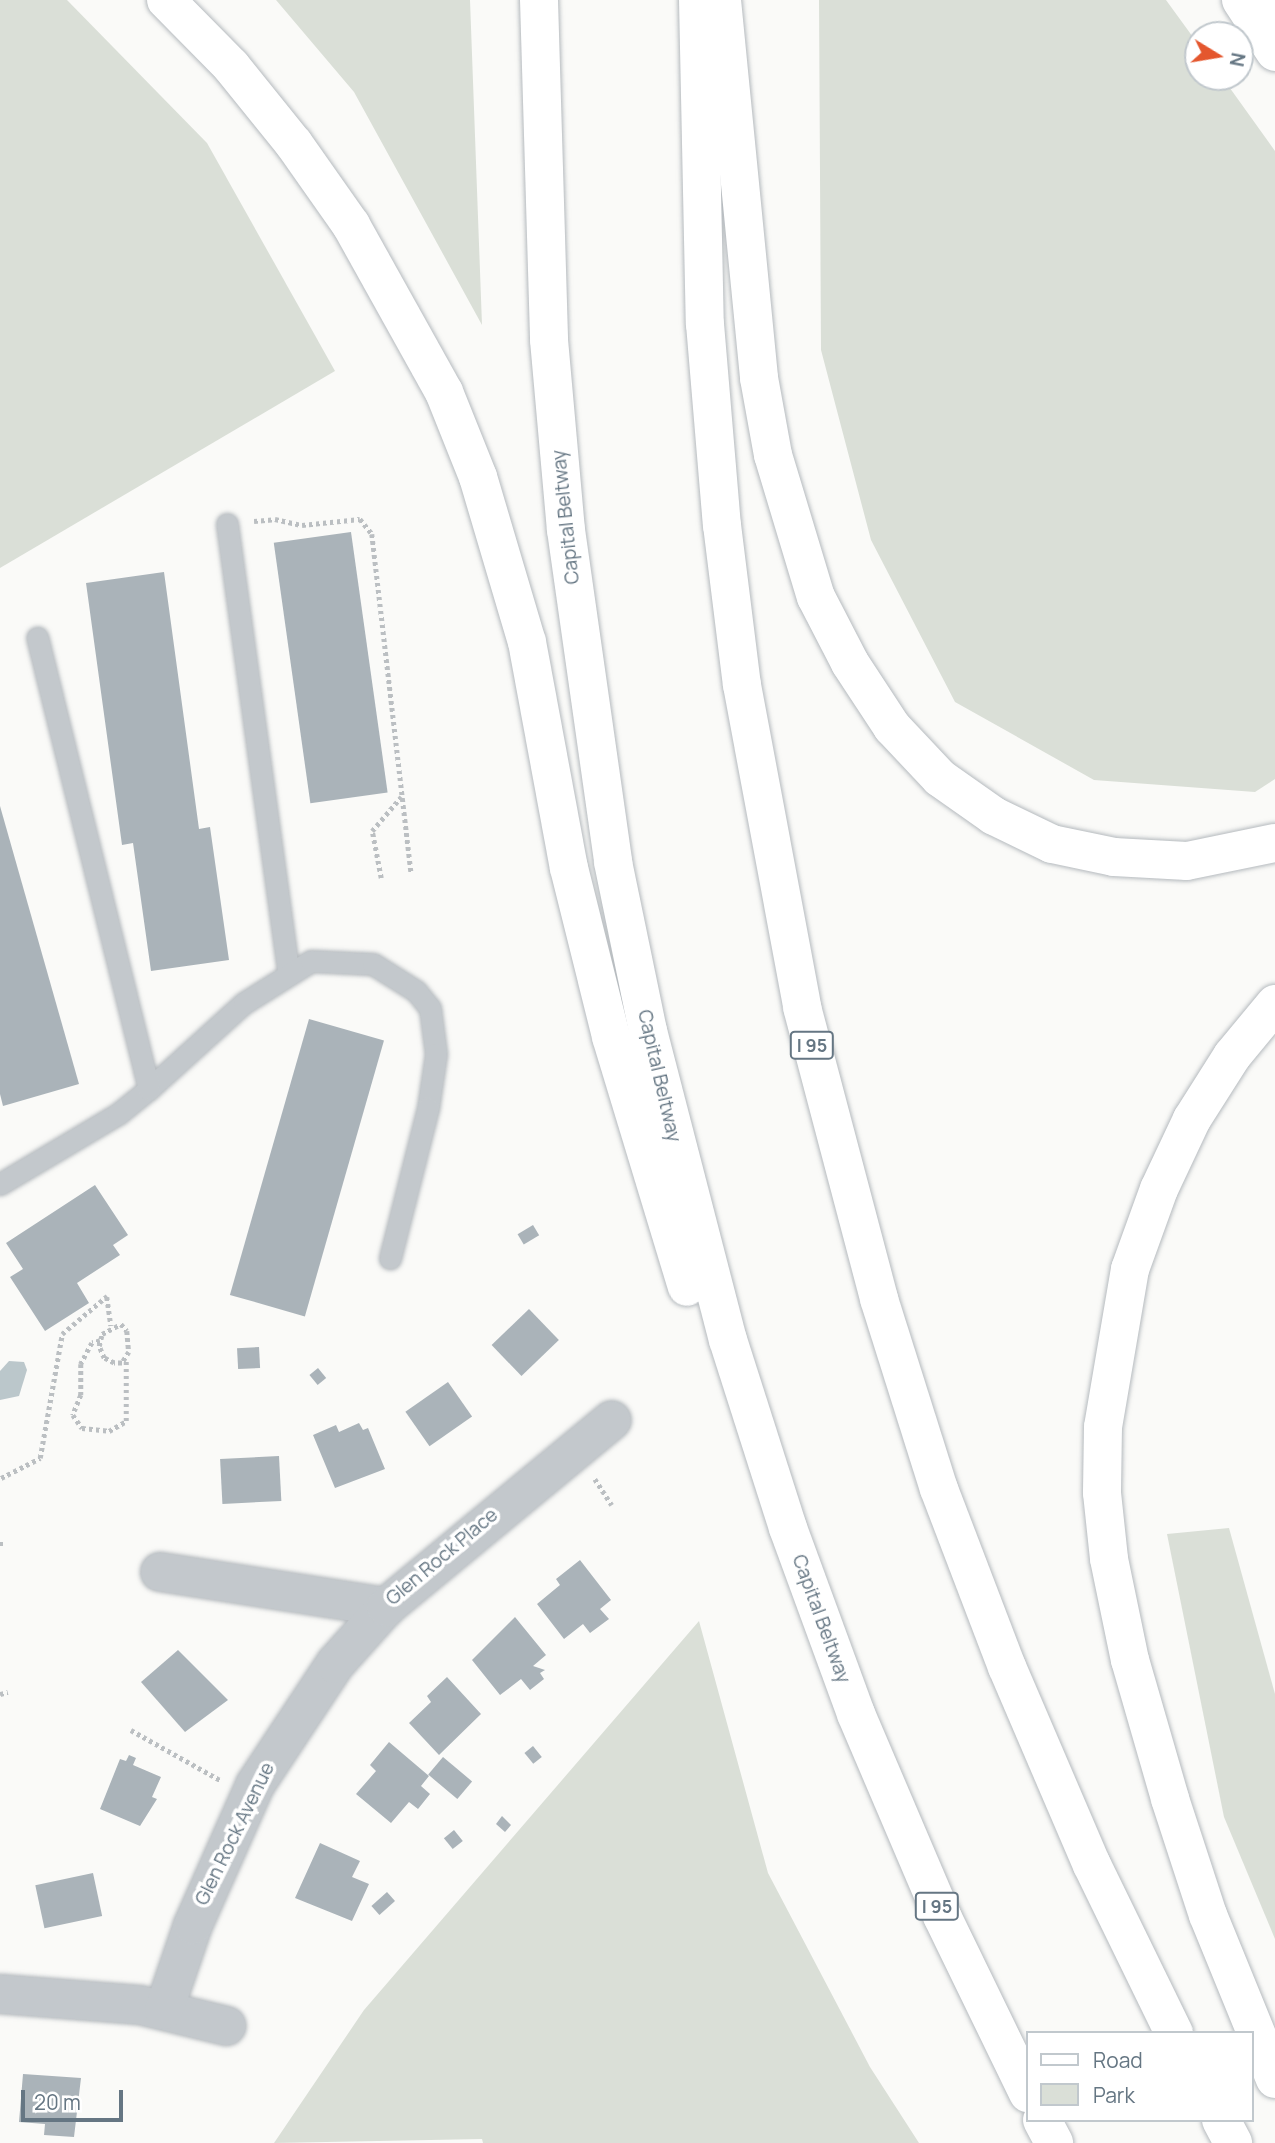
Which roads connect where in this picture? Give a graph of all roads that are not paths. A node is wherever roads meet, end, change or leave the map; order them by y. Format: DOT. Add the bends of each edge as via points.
graph roads {
  1 [pos="166,0"];
  2 [pos="539,0"];
  3 [pos="698,0"];
  4 [pos="722,0"];
  5 [pos="1241,0"];
  6 [pos="1264,0"];
  7 [pos="1275,15"];
  8 [pos="1275,52"];
  9 [pos="227,524"];
  10 [pos="37,638"];
  11 [pos="1275,843"];
  12 [pos="288,971"];
  13 [pos="1275,1004"];
  14 [pos="149,1089"];
  15 [pos="0,1184"];
  16 [pos="390,1258"];
  17 [pos="612,1420"];
  18 [pos="160,1572"];
  19 [pos="386,1607"];
  20 [pos="856,1714"];
  21 [pos="0,1994"];
  22 [pos="164,2010"];
  23 [pos="227,2026"];
  24 [pos="1173,2031"];
  25 [pos="1275,2079"];
  26 [pos="1026,2089"];
  27 [pos="1043,2122"];
  28 [pos="1222,2122"];
  29 [pos="1054,2143"];
  30 [pos="1233,2143"];
  1 -- 20 [label="main road" via="286,134 351,225 438,380 478,477 527,642 569,868 656,1191 705,1347 772,1532"];
  2 -- 20 [label="main road, Capital Beltway / I 95" via="549,341 566,530 613,862 681,1173 728,1340 788,1528"];
  3 -- 24 [label="main road, I 95" via="705,324 722,524 744,698 802,1007 879,1299 939,1489 1012,1680 1092,1866"];
  4 -- 11 [label="main road" via="759,378 773,455 816,597 850,663 892,727 940,778 993,816 1052,844 1114,858 1187,861"];
  5 -- 8 [label="main road"];
  6 -- 7 [label="main road"];
  9 -- 12 [label="lane"];
  10 -- 14 [label="lane"];
  12 -- 14 [label="lane" via="244,1003"];
  12 -- 16 [label="lane" via="311,961 373,964 416,991 430,1008 436,1054 428,1108"];
  13 -- 25 [label="main road" via="1233,1056 1192,1119 1159,1189 1130,1269 1103,1427 1102,1493 1109,1559 1128,1648 1170,1799 1208,1915"];
  14 -- 15 [label="lane" via="118,1114"];
  17 -- 19 [label="street, Glen Rock Place"];
  18 -- 19 [label="street, Glen Rock Place"];
  19 -- 22 [label="street, Glen Rock Avenue" via="335,1664 255,1785 193,1925"];
  20 -- 26 [label="main road, Capital Beltway / I 95" via="942,1916"];
  21 -- 22 [label="street"];
  22 -- 23 [label="street"];
  27 -- 29 [label="main road"];
  28 -- 30 [label="main road"];
}
